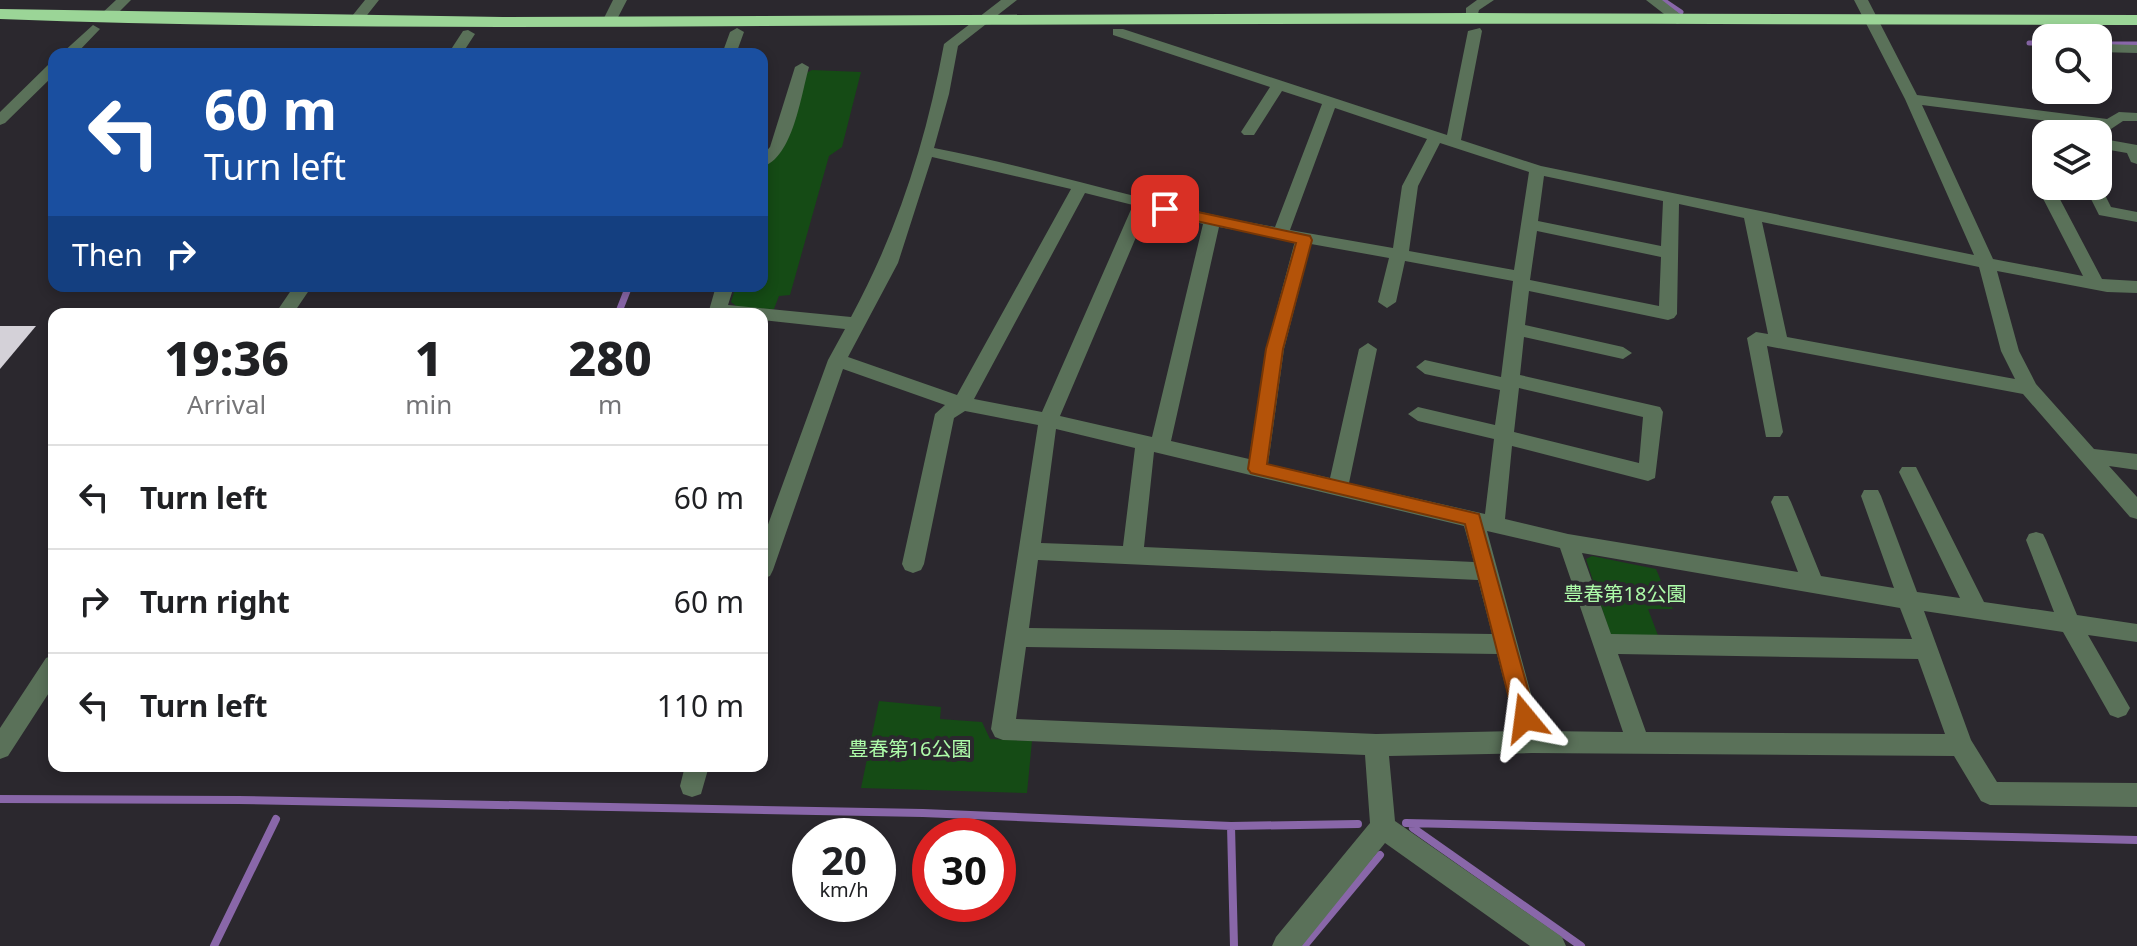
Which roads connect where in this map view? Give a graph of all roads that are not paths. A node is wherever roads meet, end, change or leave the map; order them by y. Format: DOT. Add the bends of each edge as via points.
graph roads {
  1 [pos="124,0"];
  2 [pos="372,0"];
  3 [pos="620,0"];
  4 [pos="1010,0"];
  5 [pos="1487,0"];
  6 [pos="1653,0"];
  7 [pos="1861,0"];
  8 [pos="0,14"];
  9 [pos="2137,20"];
  10 [pos="355,21"];
  11 [pos="982,21"];
  12 [pos="1682,21"];
  13 [pos="609,22"];
  14 [pos="99,24"];
  15 [pos="1473,25"];
  16 [pos="0,26"];
  17 [pos="1877,28"];
  18 [pos="737,32"];
  19 [pos="964,32"];
  20 [pos="1118,32"];
  21 [pos="2137,32"];
  22 [pos="468,34"];
  23 [pos="74,48"];
  24 [pos="459,48"];
  25 [pos="731,48"];
  26 [pos="2112,48"];
  27 [pos="2137,49"];
  28 [pos="802,67"];
  29 [pos="48,73"];
  30 [pos="1279,85"];
  31 [pos="1912,99"];
  32 [pos="1330,102"];
  33 [pos="2048,114"];
  34 [pos="2137,117"];
  35 [pos="0,120"];
  36 [pos="2055,120"];
  37 [pos="1249,132"];
  38 [pos="1435,137"];
  39 [pos="1453,143"];
  40 [pos="2112,145"];
  41 [pos="927,151"];
  42 [pos="768,159"];
  43 [pos="2137,159"];
  44 [pos="1537,170"];
  45 [pos="1080,188"];
  46 [pos="1671,198"];
  47 [pos="2052,200"];
  48 [pos="2100,200"];
  49 [pos="1142,204"];
  50 [pos="1752,215"];
  51 [pos="2137,217"];
  52 [pos="1212,221"];
  53 [pos="1529,224"];
  54 [pos="1280,235"];
  55 [pos="1304,240"];
  56 [pos="1670,253"];
  57 [pos="1399,255"];
  58 [pos="1986,263"];
  59 [pos="1521,280"];
  60 [pos="2096,284"];
  61 [pos="2137,287"];
  62 [pos="1387,302"];
  63 [pos="768,315"];
  64 [pos="858,324"];
  65 [pos="1516,329"];
  66 [pos="1779,344"];
  67 [pos="1368,349"];
  68 [pos="1623,353"];
  69 [pos="837,360"];
  70 [pos="1425,367"];
  71 [pos="1510,382"];
  72 [pos="2029,388"];
  73 [pos="962,404"];
  74 [pos="1418,414"];
  75 [pos="1048,420"];
  76 [pos="1773,432"];
  77 [pos="1504,436"];
  78 [pos="1152,444"];
  79 [pos="2088,456"];
  80 [pos="2137,462"];
  81 [pos="1257,469"];
  82 [pos="1909,472"];
  83 [pos="1338,487"];
  84 [pos="1871,496"];
  85 [pos="1781,502"];
  86 [pos="2137,511"];
  87 [pos="1473,519"];
  88 [pos="1494,523"];
  89 [pos="2036,540"];
  90 [pos="1568,542"];
  91 [pos="1031,551"];
  92 [pos="768,553"];
  93 [pos="1132,556"];
  94 [pos="913,564"];
  95 [pos="1484,571"];
  96 [pos="1813,584"];
  97 [pos="1908,600"];
  98 [pos="1977,610"];
  99 [pos="2070,624"];
  100 [pos="2137,633"];
  101 [pos="1017,637"];
  102 [pos="1504,644"];
  103 [pos="1604,644"];
  104 [pos="1926,649"];
  105 [pos="48,674"];
  106 [pos="2118,708"];
  107 [pos="1532,742"];
  108 [pos="1376,745"];
  109 [pos="1639,745"];
  110 [pos="1961,745"];
  111 [pos="0,748"];
  112 [pos="2137,795"];
  113 [pos="1383,827"];
  114 [pos="1285,946"];
  115 [pos="1553,946"];
  1 -- 14 [label="street"];
  2 -- 10 [label="street"];
  3 -- 13 [label="street"];
  4 -- 11 [label="street"];
  5 -- 15 [label="street" via="1473,8"];
  6 -- 12 [label="street"];
  7 -- 17 [label="street"];
  8 -- 14 [label="highway"];
  9 -- 17 [label="highway"];
  10 -- 13 [label="highway"];
  10 -- 14 [label="highway"];
  11 -- 13 [label="highway"];
  11 -- 15 [label="highway"];
  11 -- 19 [label="street"];
  12 -- 15 [label="highway"];
  12 -- 17 [label="highway"];
  14 -- 16 [label="highway"];
  14 -- 22 [label="highway"];
  14 -- 23 [label="street"];
  15 -- 17 [label="highway"];
  15 -- 20 [label="highway"];
  15 -- 39 [label="street"];
  17 -- 21 [label="highway"];
  17 -- 31 [label="street"];
  18 -- 19 [label="highway"];
  18 -- 22 [label="highway"];
  18 -- 25 [label="street"];
  19 -- 20 [label="highway"];
  19 -- 41 [label="street" via="951,44"];
  20 -- 30 [label="street"];
  22 -- 24 [label="street"];
  26 -- 27 [label="street"];
  28 -- 42 [label="street" via="778,147"];
  29 -- 35 [label="street"];
  30 -- 32 [label="street"];
  30 -- 37 [label="street"];
  31 -- 33 [label="street"];
  31 -- 58 [label="street"];
  32 -- 38 [label="street"];
  32 -- 54 [label="street"];
  33 -- 34 [label="street" via="2111,124 2119,116"];
  33 -- 36 [label="street"];
  38 -- 39 [label="street"];
  38 -- 57 [label="street" via="1410,186"];
  39 -- 44 [label="street"];
  40 -- 43 [label="street" via="2133,149"];
  41 -- 45 [label="street"];
  41 -- 64 [label="street" via="889,263"];
  44 -- 46 [label="street"];
  44 -- 53 [label="street"];
  45 -- 49 [label="street"];
  45 -- 73 [label="street"];
  46 -- 50 [label="street"];
  46 -- 56 [label="street"];
  47 -- 60 [label="street"];
  48 -- 51 [label="street" via="2105,211"];
  49 -- 52 [label="street"];
  49 -- 75 [label="street"];
  50 -- 58 [label="street"];
  50 -- 66 [label="street"];
  52 -- 54 [label="street"];
  52 -- 78 [label="street"];
  53 -- 56 [label="street"];
  53 -- 59 [label="street"];
  54 -- 55 [label="street"];
  55 -- 57 [label="street"];
  55 -- 81 [label="street" via="1275,349"];
  56 -- 59 [label="street" via="1668,314"];
  57 -- 59 [label="street"];
  57 -- 62 [label="street"];
  58 -- 60 [label="street"];
  58 -- 72 [label="street" via="2010,351"];
  59 -- 65 [label="street"];
  60 -- 61 [label="street"];
  63 -- 64 [label="street"];
  64 -- 69 [label="street"];
  65 -- 68 [label="street"];
  65 -- 71 [label="street"];
  66 -- 72 [label="street"];
  66 -- 76 [label="street" via="1756,338"];
  67 -- 83 [label="street"];
  69 -- 73 [label="street"];
  69 -- 92 [label="street"];
  70 -- 71 [label="street"];
  71 -- 77 [label="street"];
  71 -- 77 [label="street" via="1653,412 1648,473"];
  72 -- 79 [label="street"];
  73 -- 75 [label="street"];
  73 -- 94 [label="street" via="945,414"];
  74 -- 77 [label="street"];
  75 -- 78 [label="street"];
  75 -- 91 [label="street"];
  77 -- 88 [label="street"];
  78 -- 81 [label="street"];
  78 -- 93 [label="street"];
  79 -- 80 [label="street"];
  79 -- 86 [label="street"];
  81 -- 83 [label="street"];
  82 -- 98 [label="street"];
  83 -- 87 [label="street"];
  84 -- 97 [label="street"];
  85 -- 96 [label="street"];
  87 -- 88 [label="street"];
  87 -- 95 [label="street"];
  88 -- 90 [label="street"];
  89 -- 99 [label="street"];
  90 -- 96 [label="street"];
  90 -- 103 [label="street"];
  91 -- 93 [label="street"];
  91 -- 101 [label="street"];
  93 -- 95 [label="street"];
  95 -- 102 [label="street"];
  96 -- 97 [label="street"];
  97 -- 98 [label="street"];
  97 -- 104 [label="street"];
  98 -- 99 [label="street"];
  99 -- 100 [label="street"];
  99 -- 106 [label="street"];
  101 -- 102 [label="street"];
  101 -- 108 [label="street" via="1003,729"];
  102 -- 107 [label="street"];
  103 -- 104 [label="street"];
  103 -- 109 [label="street"];
  104 -- 110 [label="street"];
  105 -- 111 [label="street"];
  107 -- 108 [label="street"];
  107 -- 109 [label="street"];
  108 -- 113 [label="street"];
  109 -- 110 [label="street"];
  110 -- 112 [label="street" via="1990,793"];
  113 -- 114 [label="street"];
  113 -- 115 [label="street"];
}
